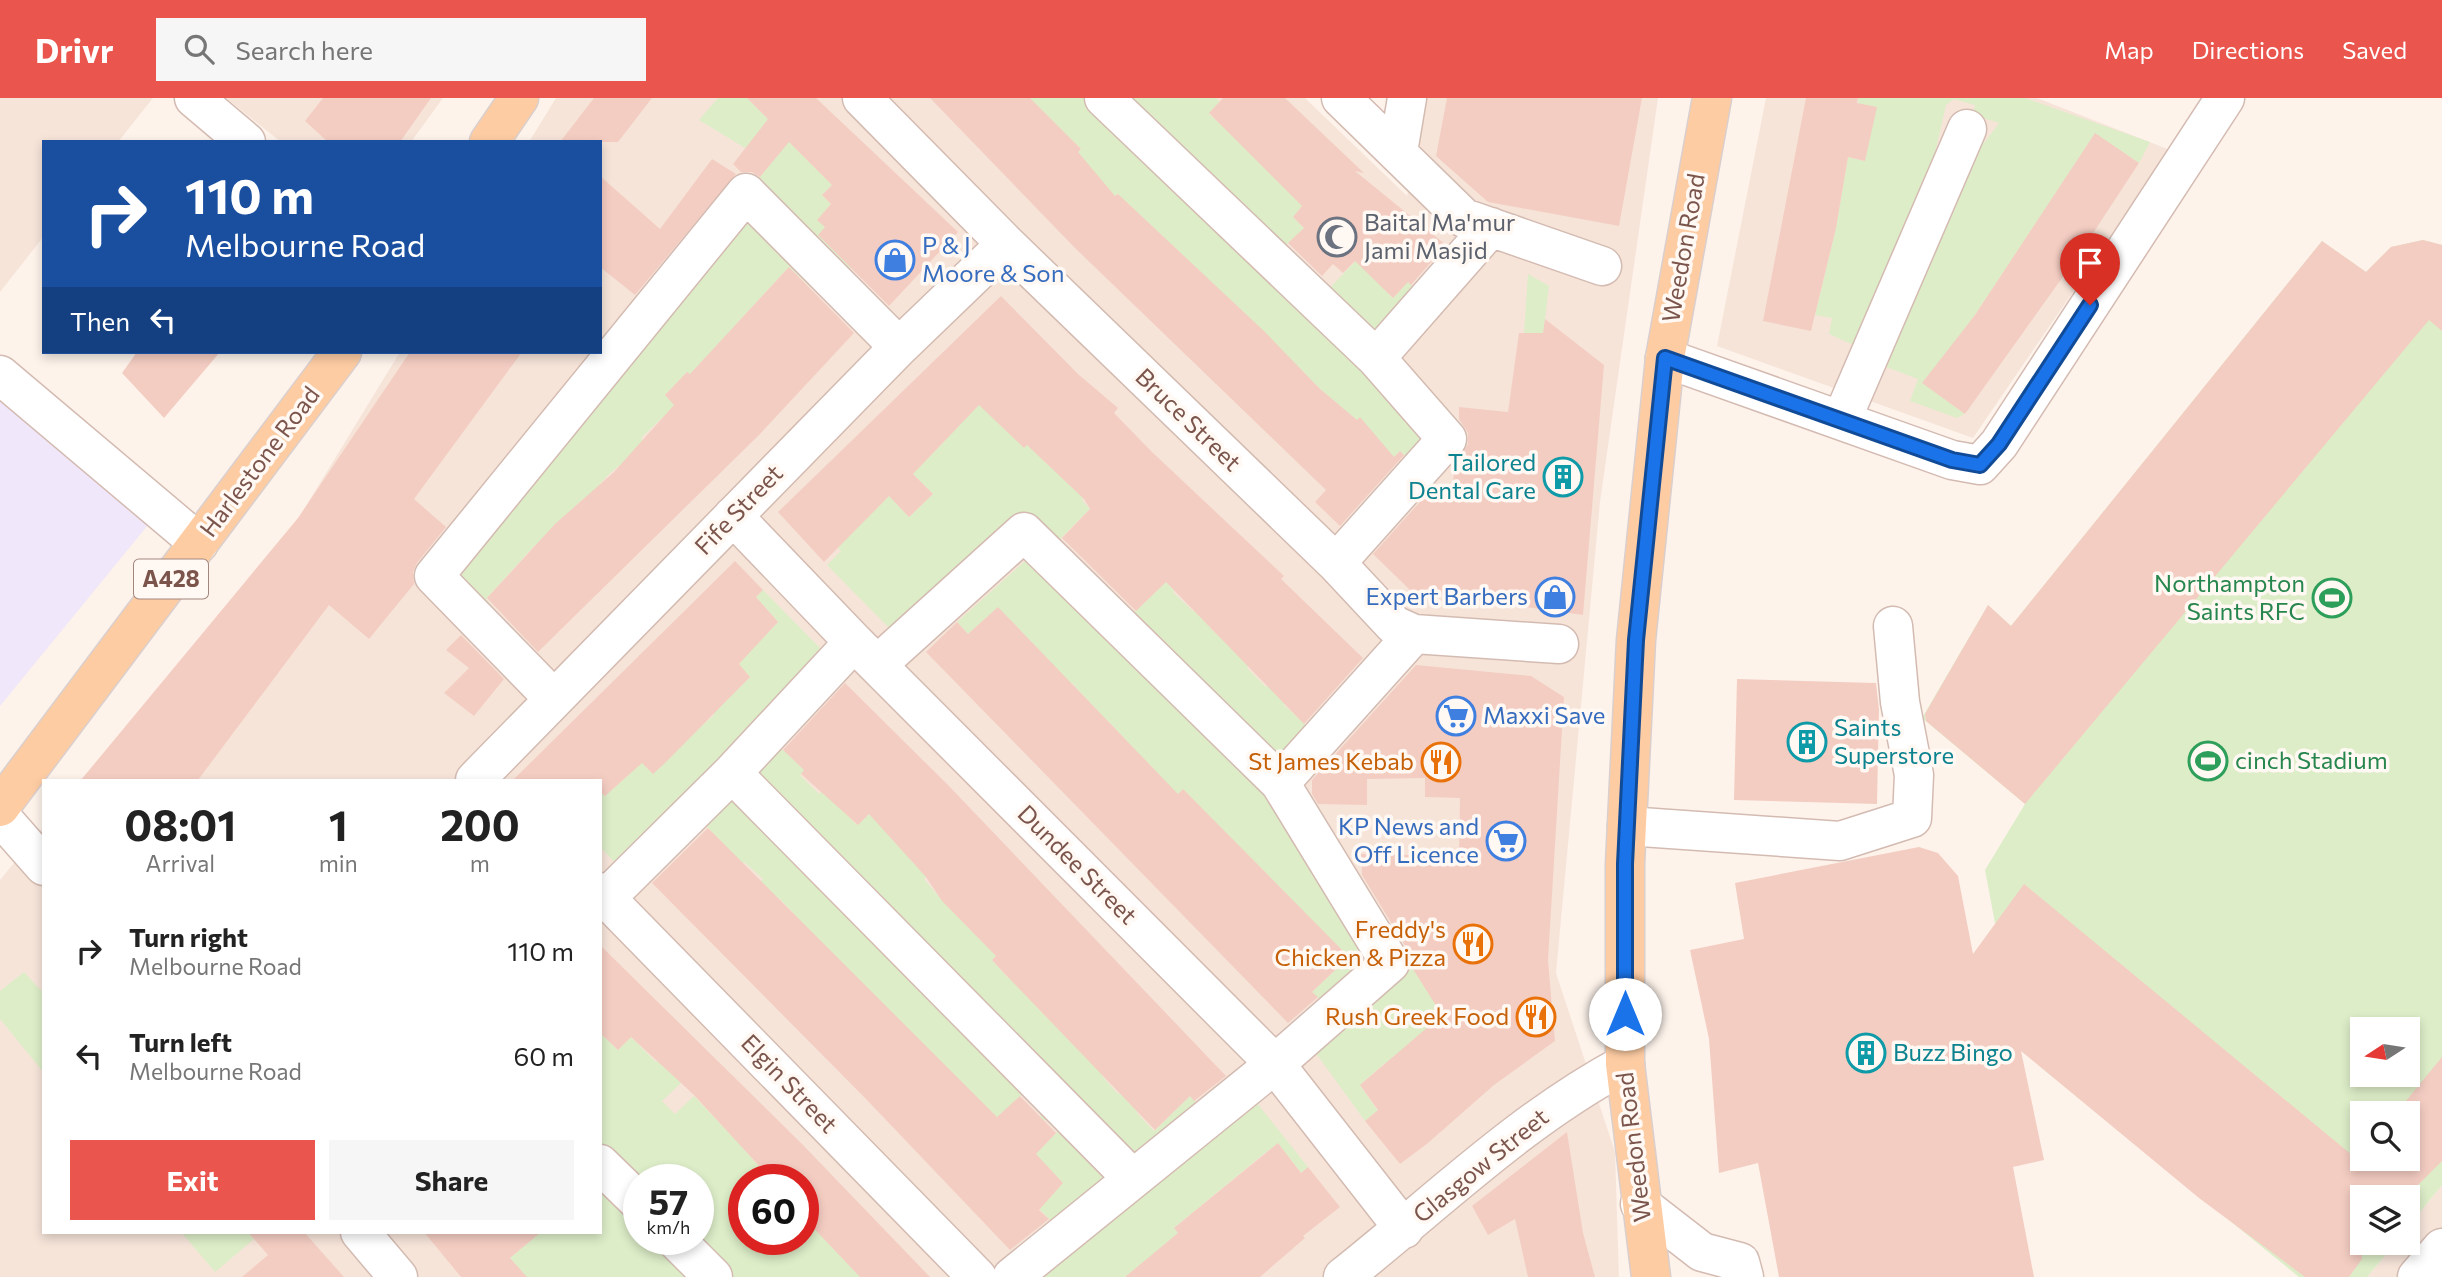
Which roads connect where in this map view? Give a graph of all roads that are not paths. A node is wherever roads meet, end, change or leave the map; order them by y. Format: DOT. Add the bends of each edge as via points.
graph roads {
  1 [pos="194,98"];
  2 [pos="519,98"];
  3 [pos="862,98"];
  4 [pos="1104,98"];
  5 [pos="1341,98"];
  6 [pos="1408,98"];
  7 [pos="1712,98"];
  8 [pos="2225,98"];
  9 [pos="1967,129"];
  10 [pos="244,140"];
  11 [pos="490,140"];
  12 [pos="1398,152"];
  13 [pos="1490,227"];
  14 [pos="1006,244"];
  15 [pos="1602,265"];
  16 [pos="900,347"];
  17 [pos="341,354"];
  18 [pos="1665,358"];
  19 [pos="1376,359"];
  20 [pos="0,375"];
  21 [pos="1842,419"];
  22 [pos="733,516"];
  23 [pos="199,543"];
  24 [pos="1336,563"];
  25 [pos="1893,626"];
  26 [pos="1415,634"];
  27 [pos="1559,644"];
  28 [pos="865,653"];
  29 [pos="554,699"];
  30 [pos="732,773"];
  31 [pos="482,778"];
  32 [pos="1280,783"];
  33 [pos="0,807"];
  34 [pos="0,816"];
  35 [pos="1627,827"];
  36 [pos="42,864"];
  37 [pos="603,895"];
  38 [pos="1275,1064"];
  39 [pos="1625,1065"];
  40 [pos="602,1166"];
  41 [pos="1133,1179"];
  42 [pos="623,1186"];
  43 [pos="1640,1203"];
  44 [pos="1404,1228"];
  45 [pos="362,1234"];
  46 [pos="2442,1248"];
  47 [pos="691,1255"];
  48 [pos="1705,1264"];
  49 [pos="398,1277"];
  50 [pos="713,1277"];
  51 [pos="977,1277"];
  52 [pos="1012,1277"];
  53 [pos="1343,1277"];
  54 [pos="1651,1277"];
  55 [pos="1744,1277"];
  56 [pos="2417,1277"];
  1 -- 10 [label="street"];
  2 -- 11 [label="main road"];
  3 -- 14 [label="street, Bruce Street"];
  4 -- 19 [label="street"];
  5 -- 12 [label="street"];
  6 -- 12 [label="street"];
  7 -- 18 [label="main road, Weedon Road"];
  8 -- 21 [label="street" via="1999,444 1980,465 1952,460"];
  9 -- 21 [label="street"];
  12 -- 13 [label="street" via="1464,218"];
  13 -- 15 [label="street"];
  13 -- 19 [label="street"];
  14 -- 16 [label="street, Fife Street"];
  14 -- 24 [label="street, Bruce Street"];
  16 -- 22 [label="street, Fife Street"];
  16 -- 29 [label="street" via="746,193 434,576"];
  17 -- 23 [label="main road, Harlestone Road / A428"];
  18 -- 21 [label="street"];
  18 -- 35 [label="main road, Weedon Road" via="1636,640"];
  19 -- 24 [label="street" via="1447,439"];
  20 -- 23 [label="street"];
  22 -- 28 [label="street, Dundee Street"];
  22 -- 29 [label="street, Fife Street"];
  23 -- 33 [label="main road, Harlestone Road / A428"];
  24 -- 26 [label="street, Bruce Street" via="1394,625"];
  25 -- 35 [label="street" via="1900,702 1914,775 1913,818 1840,841"];
  26 -- 27 [label="street, Bruce Street"];
  26 -- 32 [label="street"];
  28 -- 30 [label="street"];
  28 -- 32 [label="street" via="1024,532"];
  28 -- 38 [label="street, Dundee Street"];
  29 -- 31 [label="street, Fife Street"];
  30 -- 37 [label="street"];
  30 -- 41 [label="street"];
  32 -- 38 [label="street" via="1390,963"];
  34 -- 36 [label="street"];
  35 -- 39 [label="main road, Weedon Road"];
  37 -- 51 [label="street, Elgin Street"];
  38 -- 41 [label="street"];
  38 -- 44 [label="street, Dundee Street"];
  39 -- 43 [label="main road, Weedon Road"];
  39 -- 44 [label="street, Glasgow Street" via="1533,1121"];
  40 -- 42 [label="street"];
  41 -- 52 [label="street"];
  43 -- 48 [label="street"];
  43 -- 54 [label="main road, Weedon Road"];
  44 -- 53 [label="street, Glasgow Street"];
  45 -- 49 [label="street"];
  46 -- 56 [label="street"];
  47 -- 50 [label="street"];
  48 -- 55 [label="street" via="1740,1262"];
}
